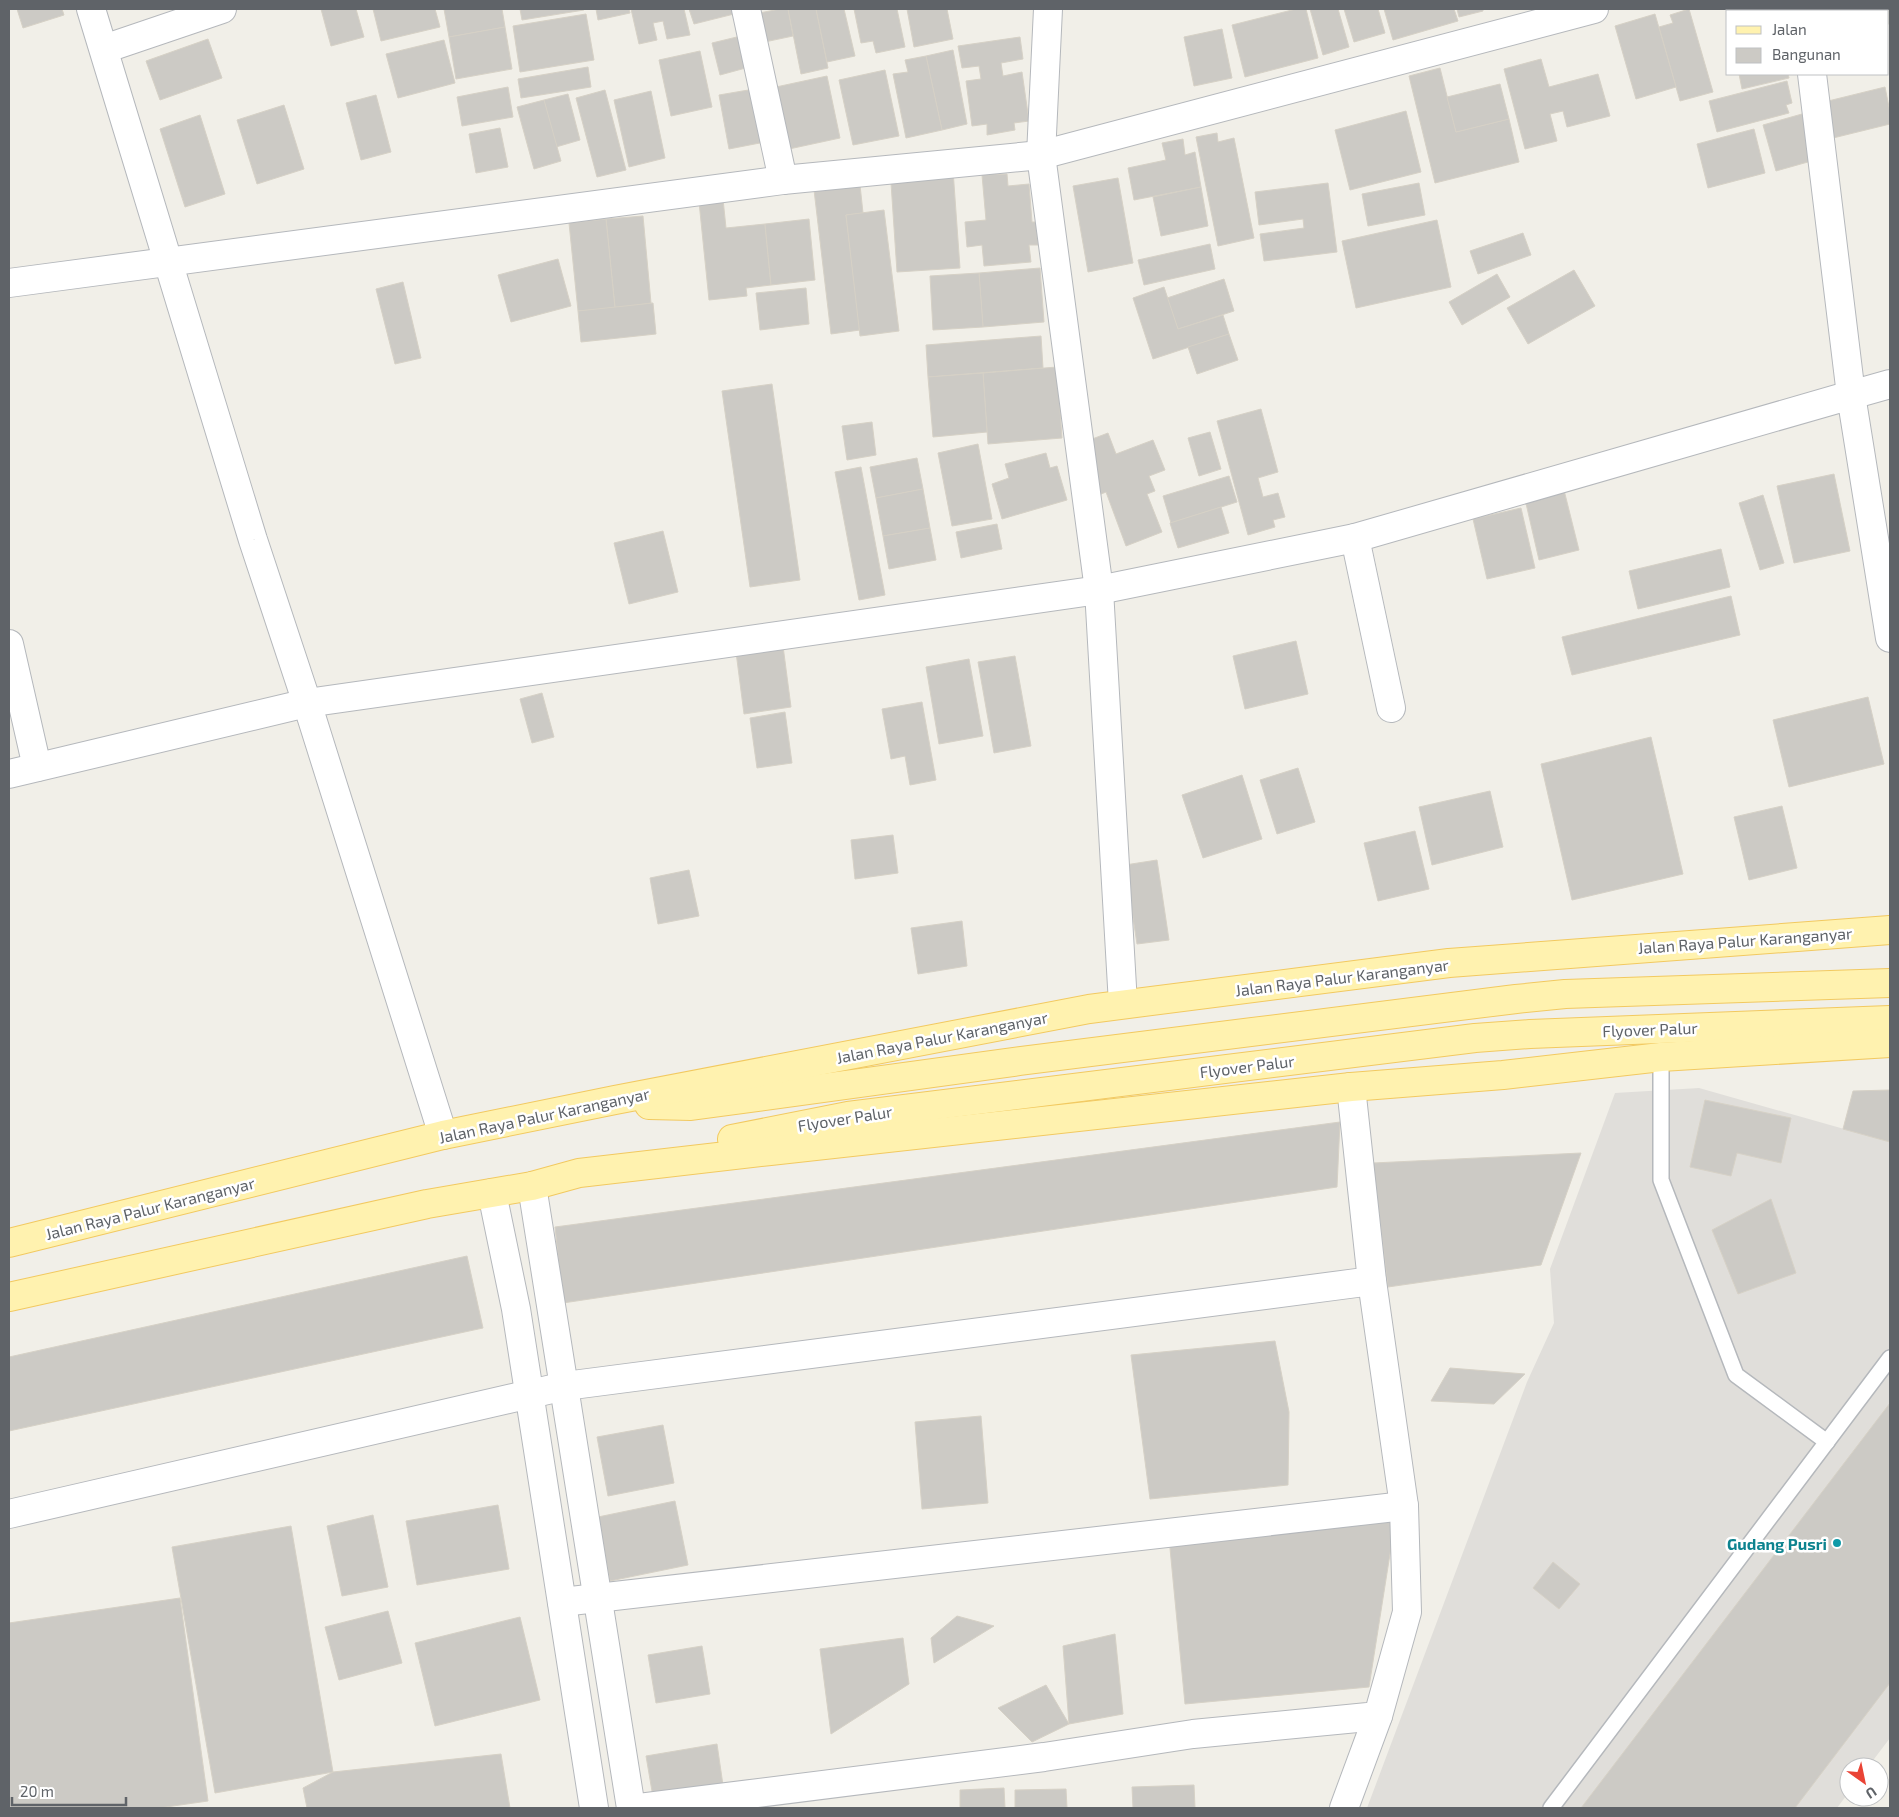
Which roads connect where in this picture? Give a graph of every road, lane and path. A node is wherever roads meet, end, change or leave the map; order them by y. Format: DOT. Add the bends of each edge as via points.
graph roads {
  1 [pos="91,9"];
  2 [pos="222,9"];
  3 [pos="746,9"];
  4 [pos="1048,9"];
  5 [pos="1594,9"];
  6 [pos="104,49"];
  7 [pos="1812,75"];
  8 [pos="1041,155"];
  9 [pos="782,180"];
  10 [pos="168,260"];
  11 [pos="9,282"];
  12 [pos="1890,384"];
  13 [pos="1851,395"];
  14 [pos="1355,538"];
  15 [pos="1099,590"];
  16 [pos="1890,638"];
  17 [pos="9,644"];
  18 [pos="307,703"];
  19 [pos="1391,708"];
  20 [pos="37,767"];
  21 [pos="9,774"];
  22 [pos="1890,930"];
  23 [pos="1890,983"];
  24 [pos="1123,1004"];
  25 [pos="1890,1020"];
  26 [pos="1890,1043"];
  27 [pos="1661,1057"];
  28 [pos="1350,1087"];
  29 [pos="615,1100"];
  30 [pos="443,1135"];
  31 [pos="611,1170"];
  32 [pos="532,1186"];
  33 [pos="492,1193"];
  34 [pos="9,1243"];
  35 [pos="1372,1281"];
  36 [pos="9,1297"];
  37 [pos="1890,1358"];
  38 [pos="565,1386"];
  39 [pos="528,1395"];
  40 [pos="1827,1442"];
  41 [pos="1404,1506"];
  42 [pos="9,1514"];
  43 [pos="598,1597"];
  44 [pos="562,1602"];
  45 [pos="1378,1716"];
  46 [pos="594,1808"];
  47 [pos="631,1808"];
  48 [pos="639,1808"];
  49 [pos="1344,1808"];
  50 [pos="1551,1808"];
  1 -- 6 [label="street"];
  2 -- 6 [label="street"];
  3 -- 9 [label="street"];
  4 -- 8 [label="street"];
  5 -- 8 [label="street"];
  6 -- 10 [label="street"];
  7 -- 13 [label="street"];
  8 -- 9 [label="street"];
  8 -- 15 [label="street"];
  9 -- 10 [label="street"];
  10 -- 11 [label="street"];
  10 -- 18 [label="street" via="253,540"];
  12 -- 13 [label="street"];
  13 -- 14 [label="street"];
  13 -- 16 [label="street"];
  14 -- 15 [label="street"];
  14 -- 19 [label="street"];
  15 -- 18 [label="street"];
  15 -- 24 [label="street"];
  17 -- 20 [label="street"];
  18 -- 20 [label="street"];
  18 -- 30 [label="street"];
  20 -- 21 [label="street"];
  22 -- 24 [label="main road, Jalan Raya Palur Karanganyar" via="1449,963"];
  23 -- 29 [label="main road, Flyover Palur" via="1565,994 1020,1061 691,1106"];
  24 -- 29 [label="main road, Jalan Raya Palur Karanganyar"];
  25 -- 31 [label="main road, Flyover Palur" via="1475,1038 848,1116 672,1150"];
  26 -- 27 [label="main road"];
  27 -- 28 [label="main road" via="1503,1075"];
  27 -- 40 [label="lane" via="1661,1180 1736,1375"];
  28 -- 31 [label="main road"];
  28 -- 35 [label="street"];
  29 -- 30 [label="main road, Jalan Raya Palur Karanganyar"];
  30 -- 34 [label="main road, Jalan Raya Palur Karanganyar"];
  31 -- 32 [label="main road"];
  32 -- 33 [label="main road"];
  32 -- 38 [label="street"];
  33 -- 36 [label="main road" via="427,1204"];
  33 -- 39 [label="street" via="516,1309"];
  35 -- 38 [label="street"];
  35 -- 41 [label="street"];
  37 -- 40 [label="lane"];
  38 -- 39 [label="street"];
  38 -- 43 [label="street"];
  39 -- 42 [label="street"];
  39 -- 44 [label="street"];
  40 -- 50 [label="lane"];
  41 -- 43 [label="street"];
  41 -- 45 [label="street" via="1407,1612"];
  43 -- 44 [label="street"];
  43 -- 47 [label="street"];
  44 -- 46 [label="street"];
  45 -- 48 [label="street" via="1193,1734 1044,1757"];
  45 -- 49 [label="street"];
}
